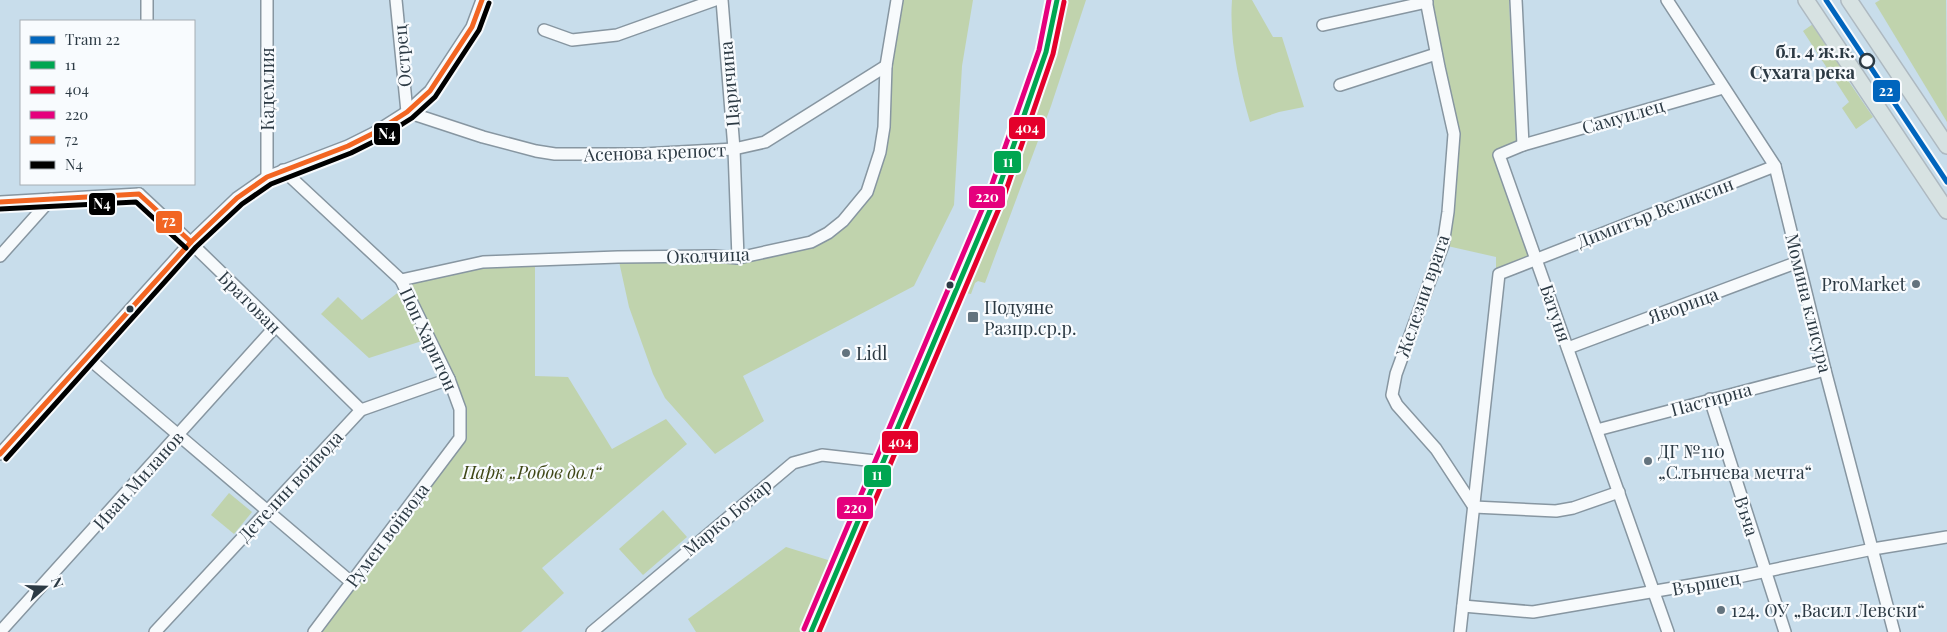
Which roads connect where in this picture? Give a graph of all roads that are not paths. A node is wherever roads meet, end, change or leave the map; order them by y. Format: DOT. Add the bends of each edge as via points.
graph roads {
  1 [pos="147,0"];
  2 [pos="267,0"];
  3 [pos="396,0"];
  4 [pos="482,0"];
  5 [pos="715,0"];
  6 [pos="722,0"];
  7 [pos="897,0"];
  8 [pos="1057,0"];
  9 [pos="1516,0"];
  10 [pos="1667,0"];
  11 [pos="1806,0"];
  12 [pos="1426,1"];
  13 [pos="1853,3"];
  14 [pos="147,20"];
  15 [pos="1323,25"];
  16 [pos="544,30"];
  17 [pos="1436,54"];
  18 [pos="886,66"];
  19 [pos="1340,85"];
  20 [pos="1723,88"];
  21 [pos="407,112"];
  22 [pos="1522,145"];
  23 [pos="1947,146"];
  24 [pos="734,149"];
  25 [pos="1775,166"];
  26 [pos="283,170"];
  27 [pos="267,177"];
  28 [pos="139,189"];
  29 [pos="51,200"];
  30 [pos="0,202"];
  31 [pos="1947,211"];
  32 [pos="191,242"];
  33 [pos="0,256"];
  34 [pos="738,258"];
  35 [pos="1536,258"];
  36 [pos="1798,262"];
  37 [pos="401,280"];
  38 [pos="275,327"];
  39 [pos="1568,348"];
  40 [pos="88,358"];
  41 [pos="1825,370"];
  42 [pos="450,379"];
  43 [pos="1710,399"];
  44 [pos="361,410"];
  45 [pos="1597,430"];
  46 [pos="179,434"];
  47 [pos="460,438"];
  48 [pos="0,454"];
  49 [pos="884,462"];
  50 [pos="1619,492"];
  51 [pos="1474,507"];
  52 [pos="268,510"];
  53 [pos="1947,537"];
  54 [pos="1873,549"];
  55 [pos="1765,572"];
  56 [pos="352,582"];
  57 [pos="1654,592"];
  58 [pos="1463,606"];
  59 [pos="0,632"];
  60 [pos="155,632"];
  61 [pos="314,632"];
  62 [pos="592,632"];
  63 [pos="811,632"];
  64 [pos="1460,632"];
  65 [pos="1668,632"];
  66 [pos="1785,632"];
  67 [pos="1894,632"];
  1 -- 14 [label="street"];
  2 -- 27 [label="street, Кадемлия"];
  3 -- 21 [label="street, Острец"];
  4 -- 21 [label="street" via="472,27 430,91"];
  5 -- 16 [label="street" via="617,35 572,40"];
  6 -- 24 [label="street, Царичина"];
  7 -- 18 [label="street, Околчица"];
  8 -- 49 [label="street" via="1046,52 996,196"];
  9 -- 22 [label="street"];
  10 -- 20 [label="street, Момина клисура"];
  11 -- 31 [label="main road"];
  12 -- 15 [label="street"];
  12 -- 17 [label="street, Железни врата"];
  13 -- 23 [label="main road"];
  17 -- 19 [label="street"];
  17 -- 51 [label="street, Железни врата" via="1454,134 1444,245 1399,365 1392,395 1436,449"];
  18 -- 24 [label="street, Асенова крепост" via="765,142"];
  18 -- 34 [label="street, Околчица" via="883,139 866,192 855,208 828,233 812,242"];
  20 -- 22 [label="street, Самуилец"];
  20 -- 25 [label="street, Момина клисура"];
  21 -- 24 [label="street, Асенова крепост" via="483,137 555,154"];
  21 -- 26 [label="street" via="374,134"];
  22 -- 35 [label="street, Батуня" via="1499,155"];
  24 -- 34 [label="street, Царичина"];
  25 -- 35 [label="street, Димитър Великсин"];
  25 -- 36 [label="street, Момина клисура"];
  26 -- 27 [label="street"];
  26 -- 37 [label="street, Поп Харитон"];
  27 -- 32 [label="street" via="237,198"];
  28 -- 29 [label="street"];
  28 -- 32 [label="street, Братован"];
  29 -- 30 [label="street"];
  29 -- 33 [label="street"];
  32 -- 38 [label="street, Братован"];
  32 -- 40 [label="street"];
  34 -- 37 [label="street, Околчица" via="618,257 483,262"];
  35 -- 39 [label="street, Батуня"];
  35 -- 51 [label="street" via="1499,274"];
  36 -- 39 [label="street, Яворица"];
  36 -- 41 [label="street, Момина клисура"];
  37 -- 42 [label="street, Поп Харитон"];
  38 -- 44 [label="street, Братован"];
  38 -- 46 [label="street, Иван Миланов"];
  39 -- 45 [label="street, Батуня"];
  40 -- 46 [label="street"];
  40 -- 48 [label="street"];
  41 -- 43 [label="street, Пастирна"];
  41 -- 54 [label="street, Момина клисура"];
  42 -- 44 [label="street, Детелин войвода"];
  42 -- 47 [label="street, Поп Харитон" via="460,409"];
  43 -- 45 [label="street, Пастирна"];
  43 -- 55 [label="street, Въча"];
  44 -- 52 [label="street, Детелин войвода"];
  45 -- 50 [label="street, Батуня"];
  46 -- 52 [label="street"];
  46 -- 59 [label="street, Иван Миланов"];
  47 -- 56 [label="street, Румен войвода"];
  49 -- 62 [label="street, Марко Бочар" via="822,455 793,463"];
  49 -- 63 [label="street"];
  50 -- 51 [label="street" via="1556,511"];
  50 -- 57 [label="street, Батуня"];
  51 -- 58 [label="street"];
  52 -- 56 [label="street"];
  52 -- 60 [label="street, Детелин войвода"];
  53 -- 54 [label="street, Вършец"];
  54 -- 55 [label="street, Вършец"];
  54 -- 67 [label="street, Момина клисура"];
  55 -- 57 [label="street, Вършец"];
  55 -- 66 [label="street, Въча"];
  56 -- 61 [label="street, Румен войвода"];
  57 -- 58 [label="street, Вършец" via="1533,612"];
  57 -- 65 [label="street, Батуня"];
  58 -- 64 [label="street"];
}
